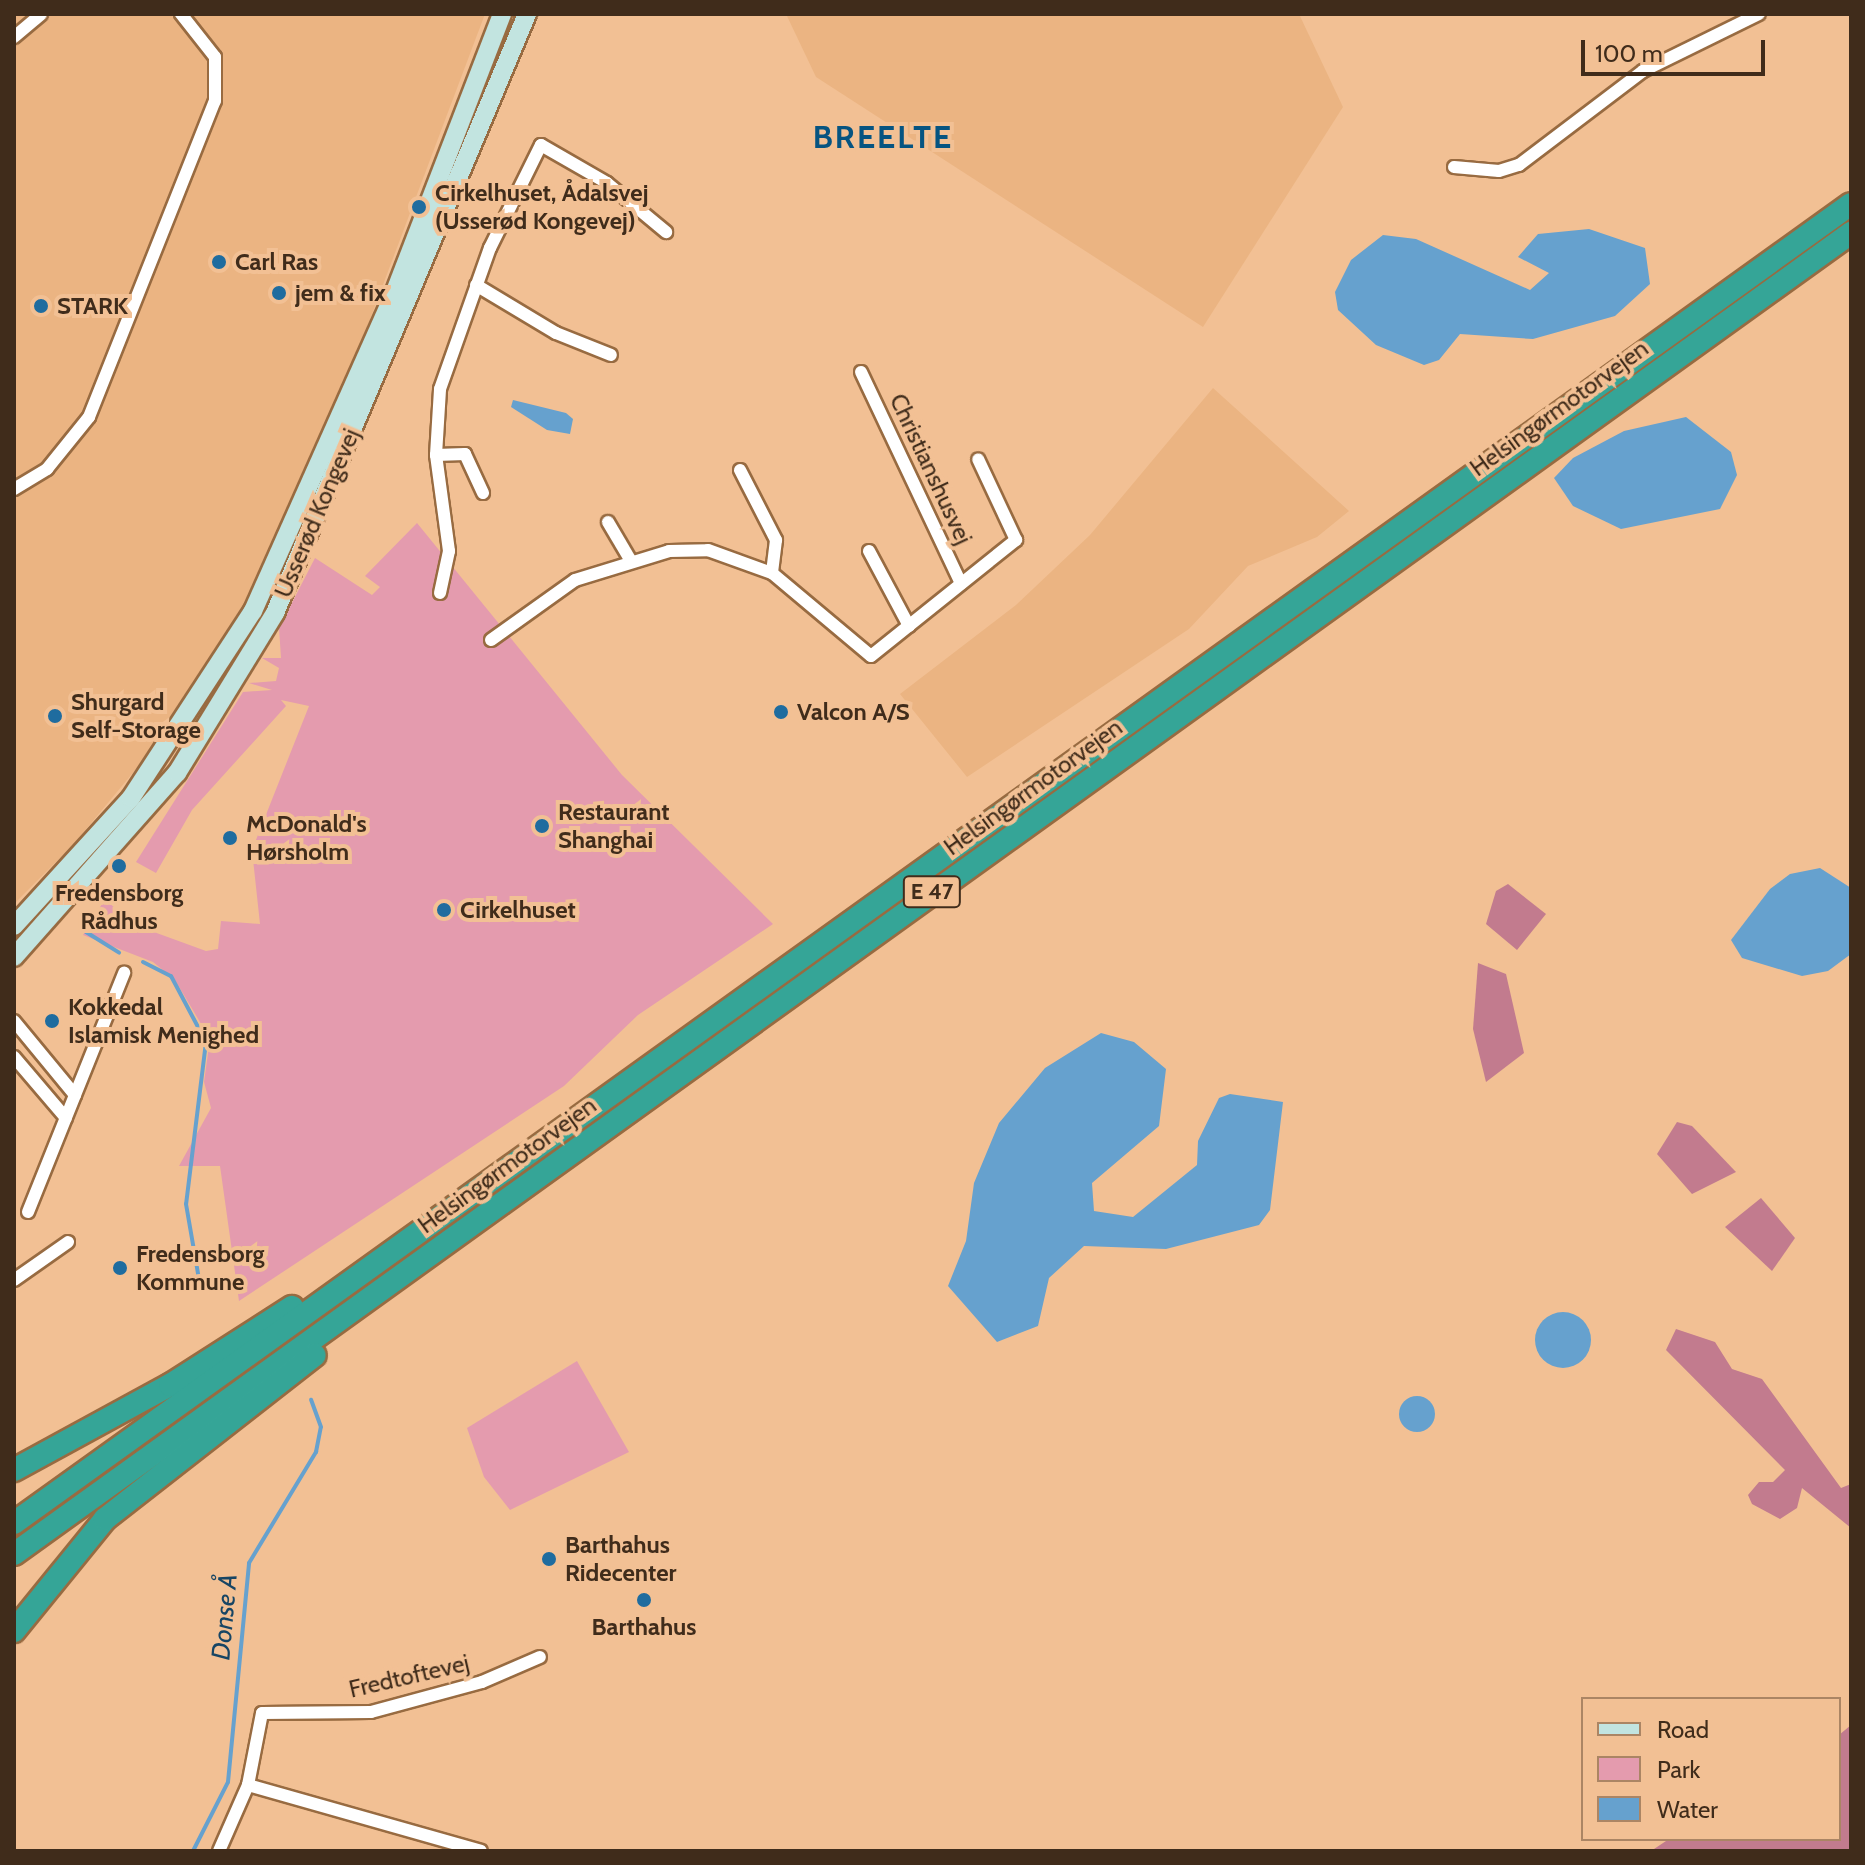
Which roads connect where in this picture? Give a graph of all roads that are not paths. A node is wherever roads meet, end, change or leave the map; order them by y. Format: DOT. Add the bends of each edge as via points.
graph roads {
  1 [pos="41,14"];
  2 [pos="181,14"];
  3 [pos="502,14"];
  4 [pos="527,14"];
  5 [pos="1759,14"];
  6 [pos="14,37"];
  7 [pos="1454,167"];
  8 [pos="1851,204"];
  9 [pos="666,232"];
  10 [pos="1851,233"];
  11 [pos="476,285"];
  12 [pos="611,355"];
  13 [pos="861,372"];
  14 [pos="436,455"];
  15 [pos="978,459"];
  16 [pos="740,470"];
  17 [pos="14,489"];
  18 [pos="483,493"];
  19 [pos="608,522"];
  20 [pos="869,551"];
  21 [pos="631,561"];
  22 [pos="772,573"];
  23 [pos="961,584"];
  24 [pos="440,593"];
  25 [pos="909,626"];
  26 [pos="491,640"];
  27 [pos="14,926"];
  28 [pos="14,957"];
  29 [pos="124,973"];
  30 [pos="14,1021"];
  31 [pos="14,1057"];
  32 [pos="75,1095"];
  33 [pos="66,1118"];
  34 [pos="28,1212"];
  35 [pos="482,1215"];
  36 [pos="68,1242"];
  37 [pos="404,1243"];
  38 [pos="14,1280"];
  39 [pos="14,1470"];
  40 [pos="14,1523"];
  41 [pos="14,1554"];
  42 [pos="14,1631"];
  43 [pos="540,1657"];
  44 [pos="248,1785"];
  45 [pos="219,1851"];
  46 [pos="481,1851"];
  1 -- 6 [label="street"];
  2 -- 17 [label="street" via="215,57 215,101 89,417 47,469"];
  3 -- 27 [label="main road, Usserød Kongevej" via="394,294 253,611 131,798"];
  4 -- 28 [label="main road, Usserød Kongevej" via="275,613 177,773"];
  5 -- 7 [label="street" via="1643,71 1519,165 1499,171"];
  8 -- 37 [label="highway, Helsingørmotorvejen / E 47"];
  9 -- 11 [label="street" via="619,192 541,145"];
  10 -- 35 [label="highway, Helsingørmotorvejen / E 47"];
  11 -- 12 [label="street" via="556,333"];
  11 -- 14 [label="street" via="440,389"];
  13 -- 23 [label="street, Christianshusvej"];
  14 -- 18 [label="street" via="465,454"];
  14 -- 24 [label="street" via="449,521"];
  15 -- 23 [label="street, Christianshusvej" via="1016,540"];
  16 -- 22 [label="street" via="776,540"];
  19 -- 21 [label="street"];
  20 -- 25 [label="street"];
  21 -- 22 [label="street, Christianshusvej" via="708,550"];
  21 -- 26 [label="street, Christianshusvej" via="555,591"];
  22 -- 25 [label="street, Christianshusvej" via="871,656"];
  23 -- 25 [label="street, Christianshusvej"];
  29 -- 32 [label="street"];
  30 -- 32 [label="street"];
  31 -- 33 [label="street"];
  32 -- 33 [label="street"];
  33 -- 34 [label="street"];
  35 -- 41 [label="highway, Helsingørmotorvejen / E 47"];
  35 -- 42 [label="highway" via="420,1277 105,1519"];
  36 -- 38 [label="street"];
  37 -- 39 [label="highway"];
  37 -- 40 [label="highway, Helsingørmotorvejen / E 47"];
  43 -- 44 [label="street, Fredtoftevej" via="482,1682 371,1712 262,1713"];
  44 -- 45 [label="street, Fredtoftevej"];
  44 -- 46 [label="street"];
}
